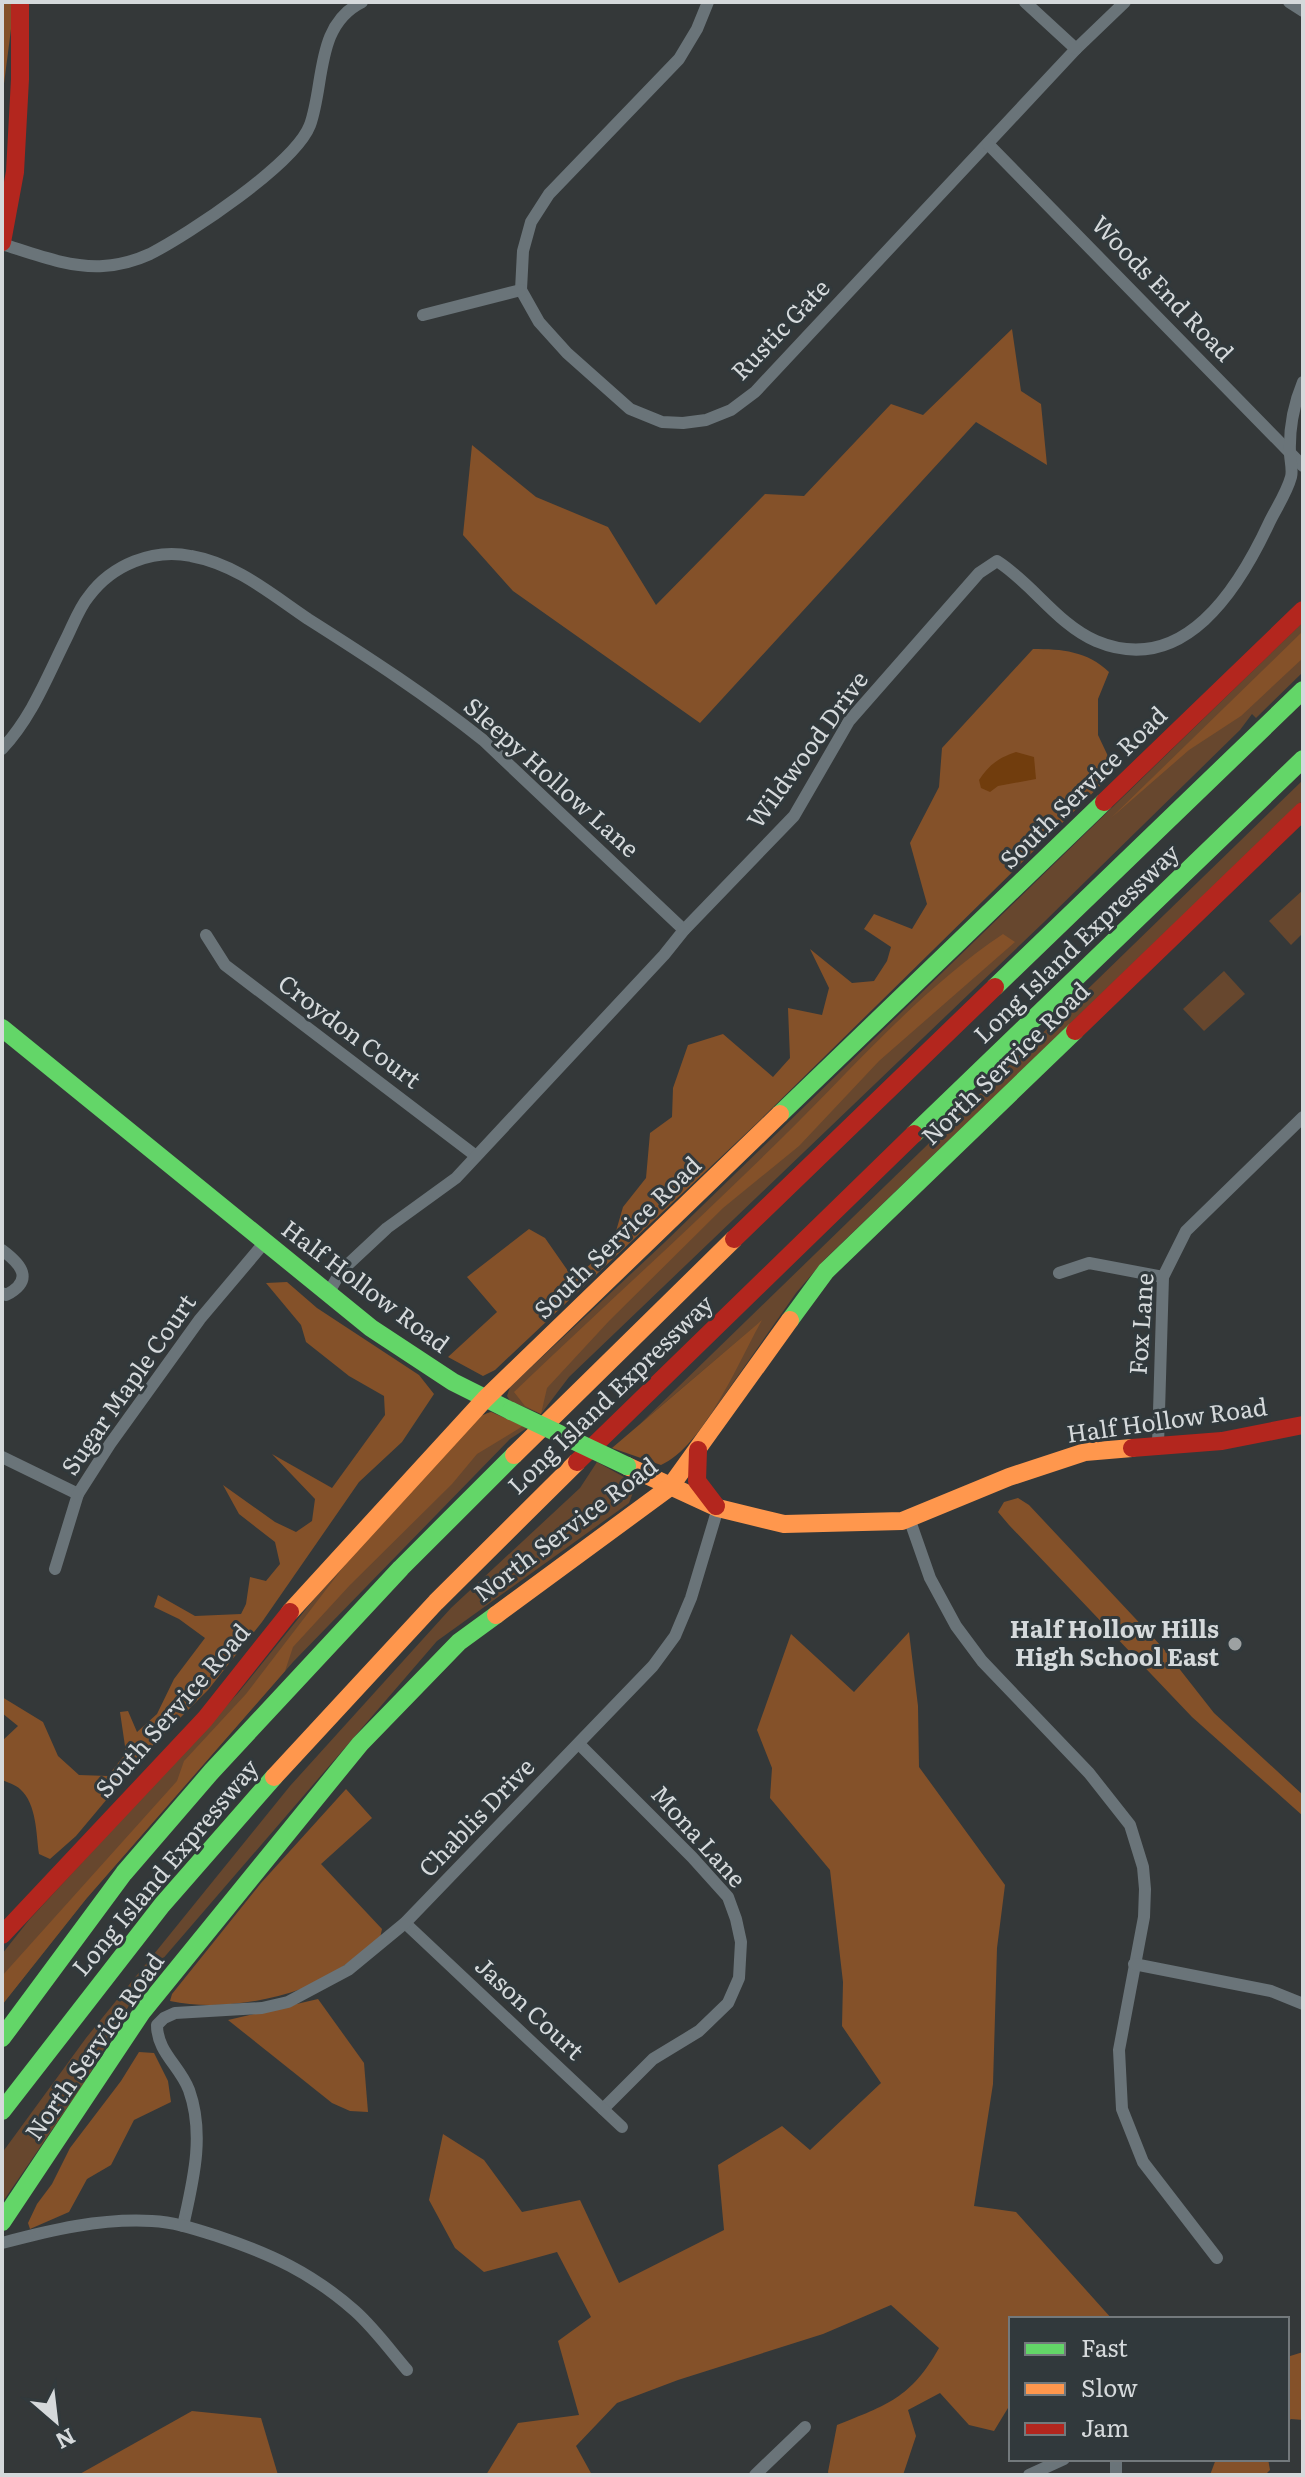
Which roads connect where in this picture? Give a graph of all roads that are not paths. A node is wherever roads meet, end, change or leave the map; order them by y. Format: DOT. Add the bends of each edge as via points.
graph roads {
  1 [pos="20,2"];
  2 [pos="362,2"];
  3 [pos="708,2"];
  4 [pos="1025,2"];
  5 [pos="1125,2"];
  6 [pos="1289,2"];
  7 [pos="1303,11"];
  8 [pos="1076,49"];
  9 [pos="988,144"];
  10 [pos="2,243"];
  11 [pos="521,290"];
  12 [pos="423,315"];
  13 [pos="1303,382"];
  14 [pos="1289,451"];
  15 [pos="1303,466"];
  16 [pos="1303,610"];
  17 [pos="1303,690"];
  18 [pos="2,749"];
  19 [pos="1303,759"];
  20 [pos="1303,811"];
  21 [pos="684,930"];
  22 [pos="206,935"];
  23 [pos="2,1028"];
  24 [pos="1303,1117"];
  25 [pos="476,1156"];
  26 [pos="265,1242"];
  27 [pos="2,1250"];
  28 [pos="1059,1273"];
  29 [pos="1163,1277"];
  30 [pos="329,1292"];
  31 [pos="2,1293"];
  32 [pos="485,1399"];
  33 [pos="1303,1425"];
  34 [pos="1158,1445"];
  35 [pos="698,1448"];
  36 [pos="2,1457"];
  37 [pos="670,1487"];
  38 [pos="78,1494"];
  39 [pos="718,1508"];
  40 [pos="909,1518"];
  41 [pos="55,1569"];
  42 [pos="580,1745"];
  43 [pos="405,1923"];
  44 [pos="2,1935"];
  45 [pos="1134,1964"];
  46 [pos="1303,2004"];
  47 [pos="2,2038"];
  48 [pos="603,2109"];
  49 [pos="2,2111"];
  50 [pos="622,2127"];
  51 [pos="2,2222"];
  52 [pos="183,2226"];
  53 [pos="2,2243"];
  54 [pos="1217,2258"];
  55 [pos="407,2370"];
  56 [pos="805,2427"];
  57 [pos="1060,2461"];
  58 [pos="755,2475"];
  59 [pos="1029,2475"];
  1 -- 10 [label="main road" via="15,172"];
  2 -- 10 [label="street" via="342,15 328,39 313,114 301,142 280,165 206,218 148,255 102,266 56,260"];
  3 -- 11 [label="street" via="679,59 549,194 531,222"];
  4 -- 8 [label="street"];
  5 -- 8 [label="street, Rustic Gate"];
  6 -- 7 [label="street"];
  8 -- 9 [label="street, Rustic Gate"];
  9 -- 11 [label="street, Rustic Gate" via="755,392 706,420 662,422 630,409 539,322"];
  9 -- 14 [label="street, Woods End Road"];
  11 -- 12 [label="street"];
  13 -- 14 [label="street, Wildwood Drive" via="1291,412"];
  14 -- 15 [label="street, Woods End Road"];
  14 -- 21 [label="street, Wildwood Drive" via="1291,475 1251,559 1215,610 1196,629 1170,643 1115,648 1073,627 997,561 979,573 849,721 794,816"];
  16 -- 32 [label="main road, South Service Road"];
  17 -- 47 [label="main road, Long Island Expressway" via="618,1351 401,1568 124,1873"];
  18 -- 21 [label="street, Sleepy Hollow Lane" via="21,729 74,621 104,580 140,559 189,555 226,565 451,715"];
  19 -- 49 [label="main road, Long Island Expressway" via="436,1602 162,1905"];
  20 -- 35 [label="main road, North Service Road" via="826,1271"];
  21 -- 25 [label="street, Wildwood Drive"];
  22 -- 25 [label="street, Croydon Court" via="225,965"];
  23 -- 26 [label="main road, Half Hollow Road"];
  24 -- 29 [label="street, Fox Lane" via="1186,1231"];
  25 -- 30 [label="street, Wildwood Drive" via="456,1178 387,1228 341,1271"];
  26 -- 30 [label="main road, Half Hollow Road"];
  26 -- 38 [label="street, Sugar Maple Court" via="184,1340"];
  27 -- 31 [label="street" via="23,1271 17,1290"];
  28 -- 29 [label="street" via="1089,1263"];
  29 -- 34 [label="street, Fox Lane"];
  30 -- 32 [label="main road, Half Hollow Road" via="382,1335"];
  32 -- 37 [label="main road, Half Hollow Road, bridge"];
  32 -- 44 [label="main road, South Service Road" via="288,1614 205,1719"];
  33 -- 34 [label="main road, Half Hollow Road" via="1222,1441"];
  34 -- 40 [label="main road, Half Hollow Road" via="1085,1452"];
  35 -- 37 [label="main road, North Service Road"];
  35 -- 39 [label="main road" via="697,1481"];
  36 -- 38 [label="street"];
  37 -- 39 [label="main road, Half Hollow Road"];
  37 -- 51 [label="main road, North Service Road" via="459,1642 360,1744 142,2012"];
  38 -- 41 [label="street, Sugar Maple Court"];
  39 -- 40 [label="main road, Half Hollow Road" via="784,1524"];
  39 -- 42 [label="street, Chablis Drive" via="675,1636"];
  40 -- 45 [label="street" via="930,1578 956,1626 1130,1825 1145,1889"];
  42 -- 43 [label="street, Chablis Drive"];
  42 -- 48 [label="street, Mona Lane" via="728,1897 741,1942 739,1978 728,2003 699,2031 653,2059"];
  43 -- 48 [label="street, Jason Court"];
  43 -- 52 [label="street, Chablis Drive" via="348,1970 288,2002 175,2013 157,2025 157,2038 189,2089 196,2122 198,2156"];
  45 -- 46 [label="street" via="1271,1991"];
  45 -- 54 [label="street" via="1119,2050 1122,2109 1143,2162"];
  48 -- 50 [label="street, Jason Court"];
  52 -- 53 [label="street" via="99,2223"];
  52 -- 55 [label="street" via="297,2267 358,2314"];
  56 -- 58 [label="street"];
  57 -- 59 [label="street"];
}
